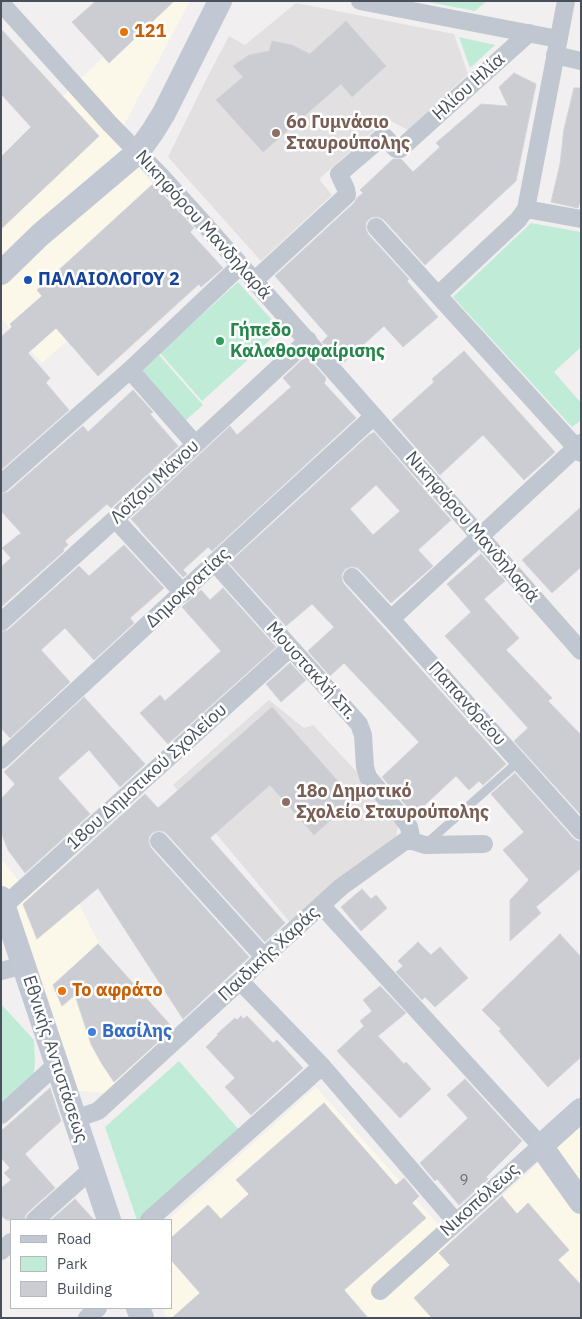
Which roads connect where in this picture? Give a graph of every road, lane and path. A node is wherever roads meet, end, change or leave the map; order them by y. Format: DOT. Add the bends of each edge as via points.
graph roads {
  1 [pos="360,1"];
  2 [pos="566,1"];
  3 [pos="1,3"];
  4 [pos="217,3"];
  5 [pos="529,33"];
  6 [pos="557,47"];
  7 [pos="581,60"];
  8 [pos="138,152"];
  9 [pos="526,208"];
  10 [pos="581,219"];
  11 [pos="376,227"];
  12 [pos="241,265"];
  13 [pos="1,272"];
  14 [pos="254,280"];
  15 [pos="438,295"];
  16 [pos="308,340"];
  17 [pos="130,370"];
  18 [pos="374,416"];
  19 [pos="195,444"];
  20 [pos="579,448"];
  21 [pos="1,484"];
  22 [pos="115,520"];
  23 [pos="480,537"];
  24 [pos="215,563"];
  25 [pos="352,577"];
  26 [pos="182,593"];
  27 [pos="391,619"];
  28 [pos="1,622"];
  29 [pos="290,648"];
  30 [pos="581,651"];
  31 [pos="1,760"];
  32 [pos="519,761"];
  33 [pos="581,831"];
  34 [pos="159,841"];
  35 [pos="419,843"];
  36 [pos="484,844"];
  37 [pos="3,902"];
  38 [pos="321,905"];
  39 [pos="264,957"];
  40 [pos="24,964"];
  41 [pos="1,971"];
  42 [pos="240,981"];
  43 [pos="57,1064"];
  44 [pos="322,1066"];
  45 [pos="581,1110"];
  46 [pos="1,1115"];
  47 [pos="75,1119"];
  48 [pos="541,1146"];
  49 [pos="92,1168"];
  50 [pos="581,1202"];
  51 [pos="36,1219"];
  52 [pos="109,1219"];
  53 [pos="150,1219"];
  54 [pos="456,1222"];
  55 [pos="380,1291"];
  56 [pos="97,1309"];
  57 [pos="86,1318"];
  1 -- 5 [label="street"];
  2 -- 6 [label="street"];
  3 -- 8 [label="street, Νικηφόρου Μανδηλαρά"];
  4 -- 8 [label="main road" via="164,113"];
  5 -- 6 [label="street"];
  5 -- 14 [label="street, Ηλίου Ηλία" via="400,149 380,138 339,174 347,195"];
  6 -- 7 [label="street"];
  6 -- 9 [label="street"];
  8 -- 12 [label="street, Νικηφόρου Μανδηλαρά"];
  8 -- 13 [label="main road"];
  9 -- 10 [label="street"];
  9 -- 15 [label="street" via="518,220"];
  11 -- 15 [label="street"];
  12 -- 14 [label="street, Νικηφόρου Μανδηλαρά"];
  12 -- 17 [label="street"];
  14 -- 16 [label="street, Νικηφόρου Μανδηλαρά"];
  15 -- 20 [label="street"];
  16 -- 18 [label="street, Νικηφόρου Μανδηλαρά"];
  16 -- 19 [label="street, Λοΐζου Μάνου"];
  17 -- 19 [label="street"];
  17 -- 21 [label="street"];
  18 -- 23 [label="street, Νικηφόρου Μανδηλαρά"];
  18 -- 24 [label="street, Δημοκρατίας"];
  19 -- 22 [label="street, Λοΐζου Μάνου"];
  20 -- 23 [label="street"];
  22 -- 26 [label="street"];
  22 -- 28 [label="street, Λοΐζου Μάνου"];
  23 -- 27 [label="street"];
  23 -- 30 [label="street, Νικηφόρου Μανδηλαρά"];
  24 -- 26 [label="street, Δημοκρατίας"];
  24 -- 29 [label="street, Μουστακλή Σπ."];
  25 -- 27 [label="street, Παπανδρέου"];
  26 -- 31 [label="street, Δημοκρατίας"];
  27 -- 32 [label="street, Παπανδρέου"];
  29 -- 35 [label="street, Μουστακλή Σπ." via="359,724 368,777"];
  29 -- 37 [label="street, 18ου Δημοτικού Σχολείου"];
  32 -- 33 [label="street, Παπανδρέου"];
  32 -- 35 [label="lane"];
  34 -- 39 [label="street"];
  35 -- 36 [label="street, Παιδικής Χαράς"];
  35 -- 38 [label="street, Παιδικής Χαράς" via="405,842 397,847"];
  37 -- 40 [label="main road, Εθνικής Αντιστάσεως"];
  38 -- 39 [label="street, Παιδικής Χαράς"];
  38 -- 48 [label="street"];
  39 -- 42 [label="street, Παιδικής Χαράς"];
  40 -- 41 [label="street"];
  40 -- 43 [label="main road, Εθνικής Αντιστάσεως"];
  42 -- 44 [label="street"];
  42 -- 47 [label="street, Παιδικής Χαράς" via="98,1111"];
  43 -- 46 [label="street"];
  43 -- 47 [label="main road, Εθνικής Αντιστάσεως"];
  44 -- 53 [label="street"];
  44 -- 54 [label="street"];
  45 -- 48 [label="main road, Νικοπόλεως"];
  47 -- 49 [label="main road, Εθνικής Αντιστάσεως"];
  48 -- 50 [label="main road"];
  48 -- 54 [label="street, Νικοπόλεως"];
  49 -- 51 [label="street"];
  49 -- 52 [label="main road, Εθνικής Αντιστάσεως"];
  54 -- 55 [label="street, Νικοπόλεως"];
  56 -- 57 [label="street"];
}
